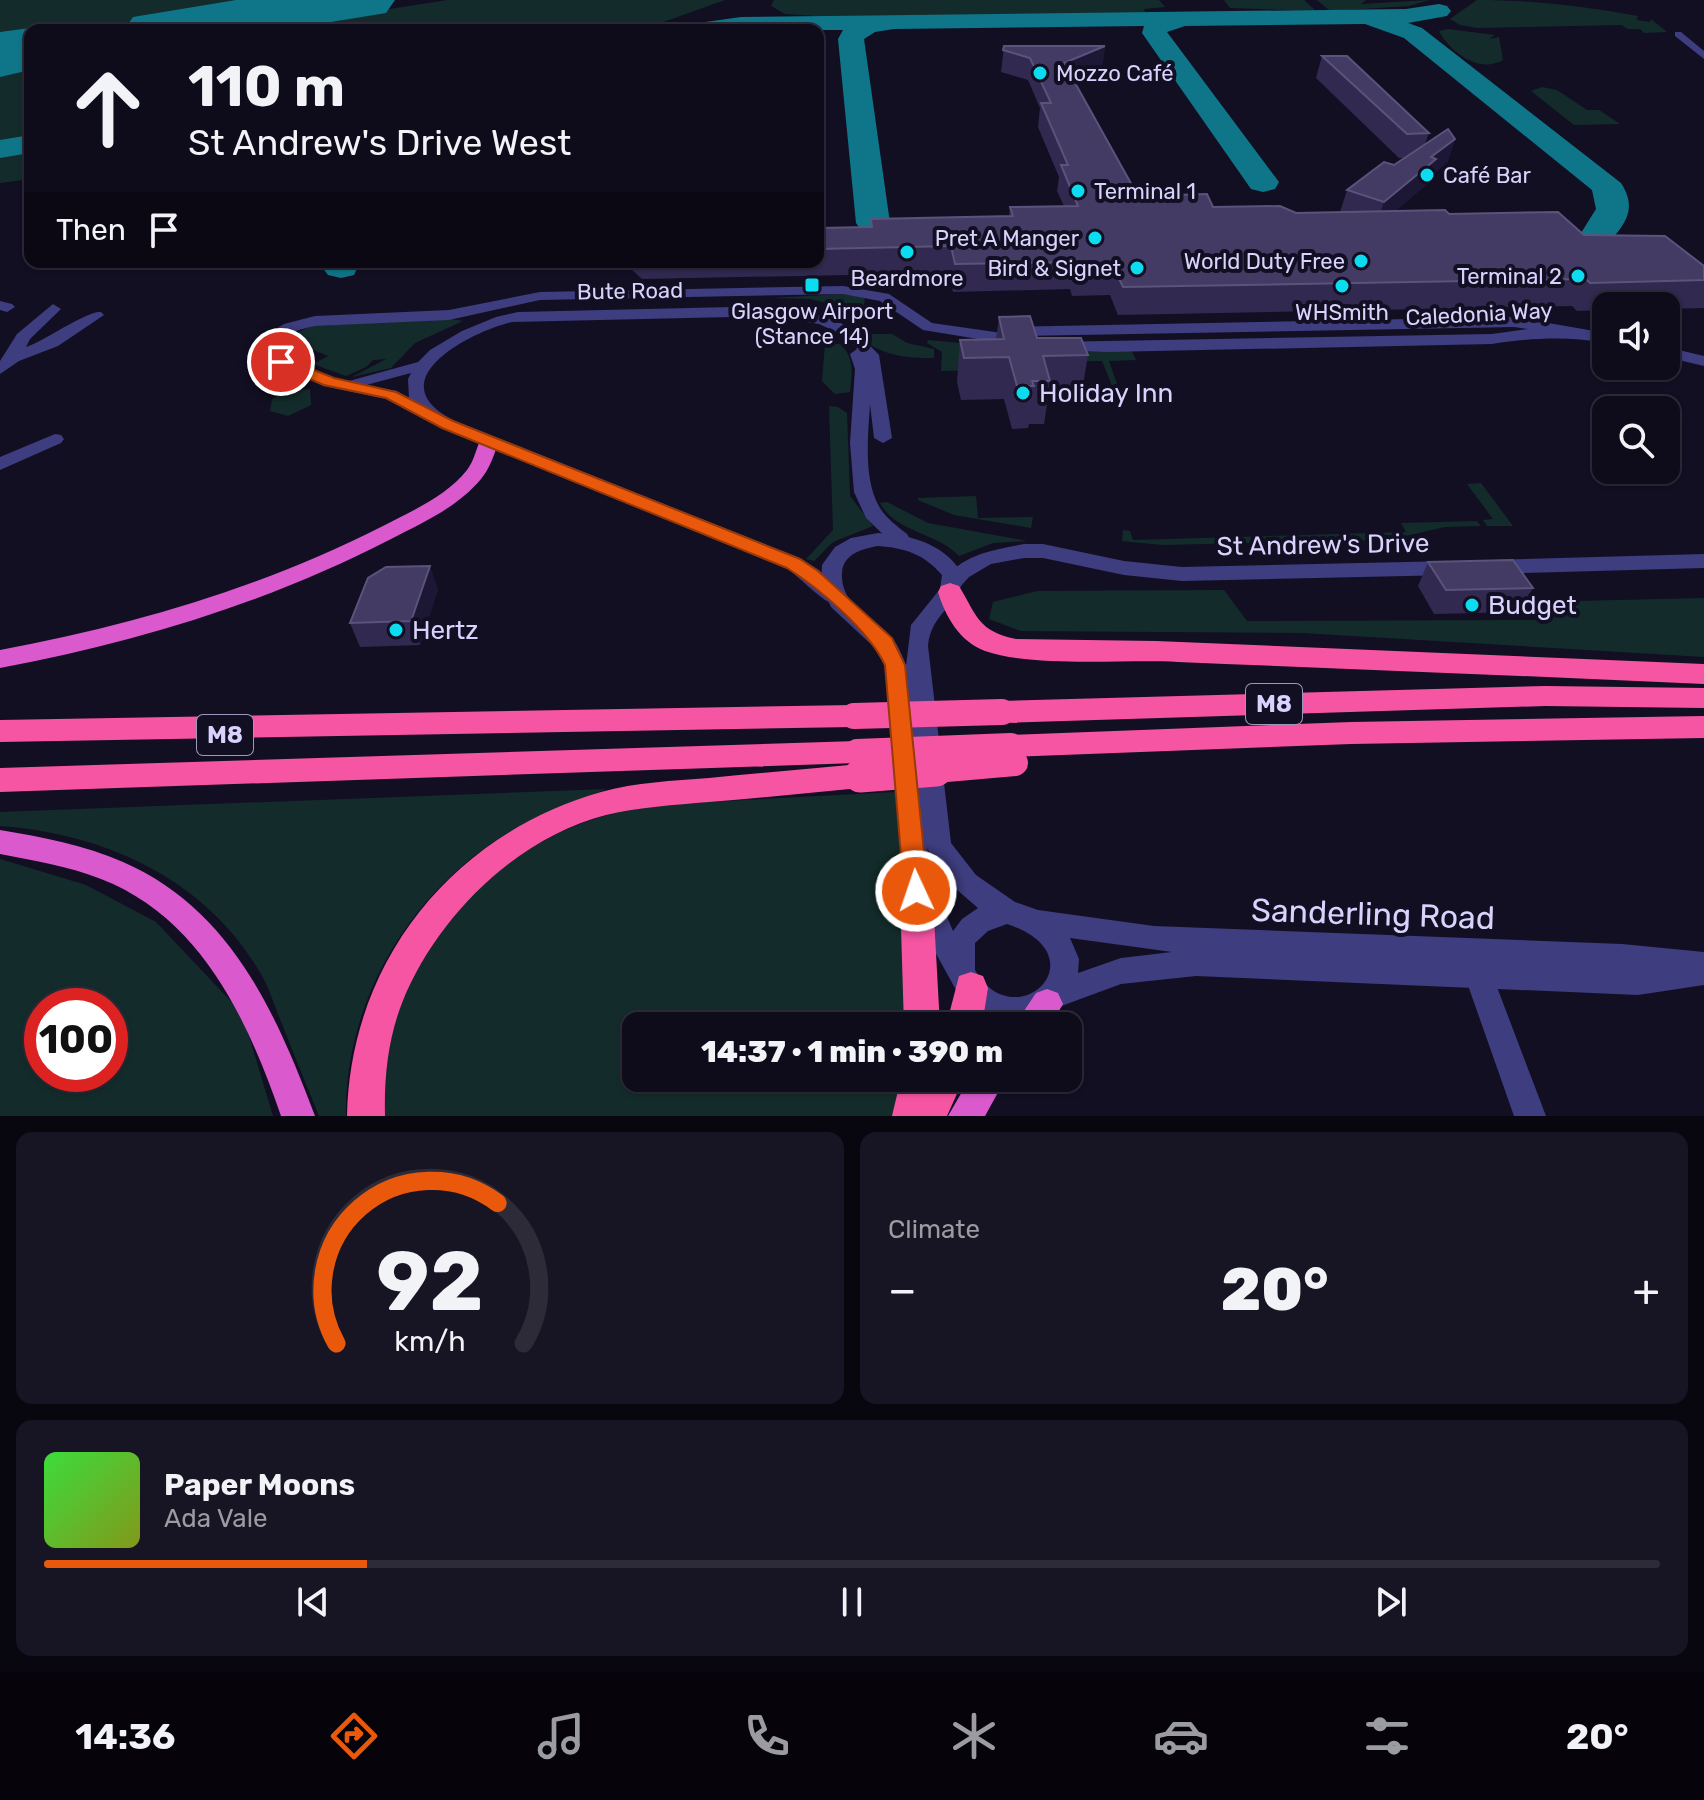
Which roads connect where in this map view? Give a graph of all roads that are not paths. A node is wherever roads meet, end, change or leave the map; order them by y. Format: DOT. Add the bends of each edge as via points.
graph roads {
  1 [pos="1678,34"];
  2 [pos="1704,56"];
  3 [pos="53,309"];
  4 [pos="776,314"];
  5 [pos="96,315"];
  6 [pos="1592,335"];
  7 [pos="1680,355"];
  8 [pos="1704,361"];
  9 [pos="6,363"];
  10 [pos="424,365"];
  11 [pos="329,382"];
  12 [pos="424,410"];
  13 [pos="883,438"];
  14 [pos="55,439"];
  15 [pos="489,441"];
  16 [pos="0,464"];
  17 [pos="900,539"];
  18 [pos="1704,561"];
  19 [pos="952,587"];
  20 [pos="838,601"];
  21 [pos="0,659"];
  22 [pos="1704,674"];
  23 [pos="1704,698"];
  24 [pos="450,725"];
  25 [pos="1704,727"];
  26 [pos="0,731"];
  27 [pos="0,746"];
  28 [pos="858,764"];
  29 [pos="127,776"];
  30 [pos="0,780"];
  31 [pos="0,787"];
  32 [pos="0,842"];
  33 [pos="915,862"];
  34 [pos="1007,912"];
  35 [pos="1040,921"];
  36 [pos="1704,965"];
  37 [pos="1704,972"];
  38 [pos="1478,974"];
  39 [pos="966,978"];
  40 [pos="1045,1007"];
  41 [pos="921,1012"];
  42 [pos="965,1012"];
  43 [pos="916,1092"];
  44 [pos="939,1092"];
  45 [pos="980,1092"];
  46 [pos="298,1116"];
  47 [pos="366,1116"];
  48 [pos="911,1116"];
  49 [pos="928,1116"];
  50 [pos="965,1116"];
  51 [pos="1530,1116"];
  1 -- 2 [label="street"];
  3 -- 9 [label="street" via="23,337"];
  4 -- 10 [label="street, Bute Road" via="486,327 444,345"];
  4 -- 13 [label="street" via="833,324 867,350 874,362"];
  4 -- 17 [label="street" via="823,327 858,354 863,369 863,492 873,514"];
  5 -- 9 [label="street"];
  6 -- 11 [label="street, Caledonia Way" via="1541,332 1492,339 1108,347 941,330 884,297 862,291 558,295 449,315 315,321 289,327 262,353"];
  7 -- 8 [label="street"];
  10 -- 11 [label="street" via="377,380"];
  10 -- 12 [label="street" via="415,398"];
  11 -- 12 [label="street" via="391,395"];
  12 -- 15 [label="street"];
  14 -- 16 [label="street"];
  15 -- 20 [label="street" via="793,563"];
  15 -- 21 [label="highway" via="479,469 456,490 405,524 319,568 175,620"];
  17 -- 19 [label="street" via="940,558 952,573"];
  17 -- 20 [label="street" via="862,542 840,555 831,578"];
  18 -- 19 [label="street, St Andrew's Drive" via="1198,574 1144,571 1024,551 986,558 962,572"];
  19 -- 22 [label="highway" via="961,617 972,631 1016,649"];
  19 -- 34 [label="street, St Andrew's Drive" via="924,620 917,641 938,844 970,890"];
  20 -- 33 [label="street" via="885,643 895,665"];
  23 -- 24 [label="highway, M8, bridge" via="1545,696"];
  24 -- 26 [label="highway, M8"];
  24 -- 27 [label="highway, M8"];
  25 -- 28 [label="highway, bridge" via="1351,733"];
  28 -- 29 [label="highway, M8"];
  28 -- 47 [label="highway" via="599,804 503,852 448,901 399,971 372,1044"];
  29 -- 30 [label="highway, M8"];
  29 -- 31 [label="highway, M8"];
  32 -- 46 [label="highway" via="95,863 163,898 190,922 244,986 283,1066"];
  33 -- 39 [label="street" via="927,909"];
  33 -- 41 [label="highway"];
  34 -- 35 [label="street"];
  34 -- 39 [label="street" via="982,918 964,935 959,950"];
  35 -- 36 [label="street, Sanderling Road" via="1154,939 1622,957"];
  35 -- 40 [label="street" via="1058,939 1067,962 1065,978"];
  37 -- 38 [label="street, Sanderling Road" via="1638,982"];
  38 -- 40 [label="street, Sanderling Road" via="1180,964 1121,971"];
  38 -- 51 [label="street"];
  39 -- 40 [label="street" via="997,1008 1015,1012"];
  39 -- 42 [label="highway"];
  43 -- 48 [label="highway"];
  44 -- 49 [label="highway"];
  45 -- 50 [label="highway"];
}
